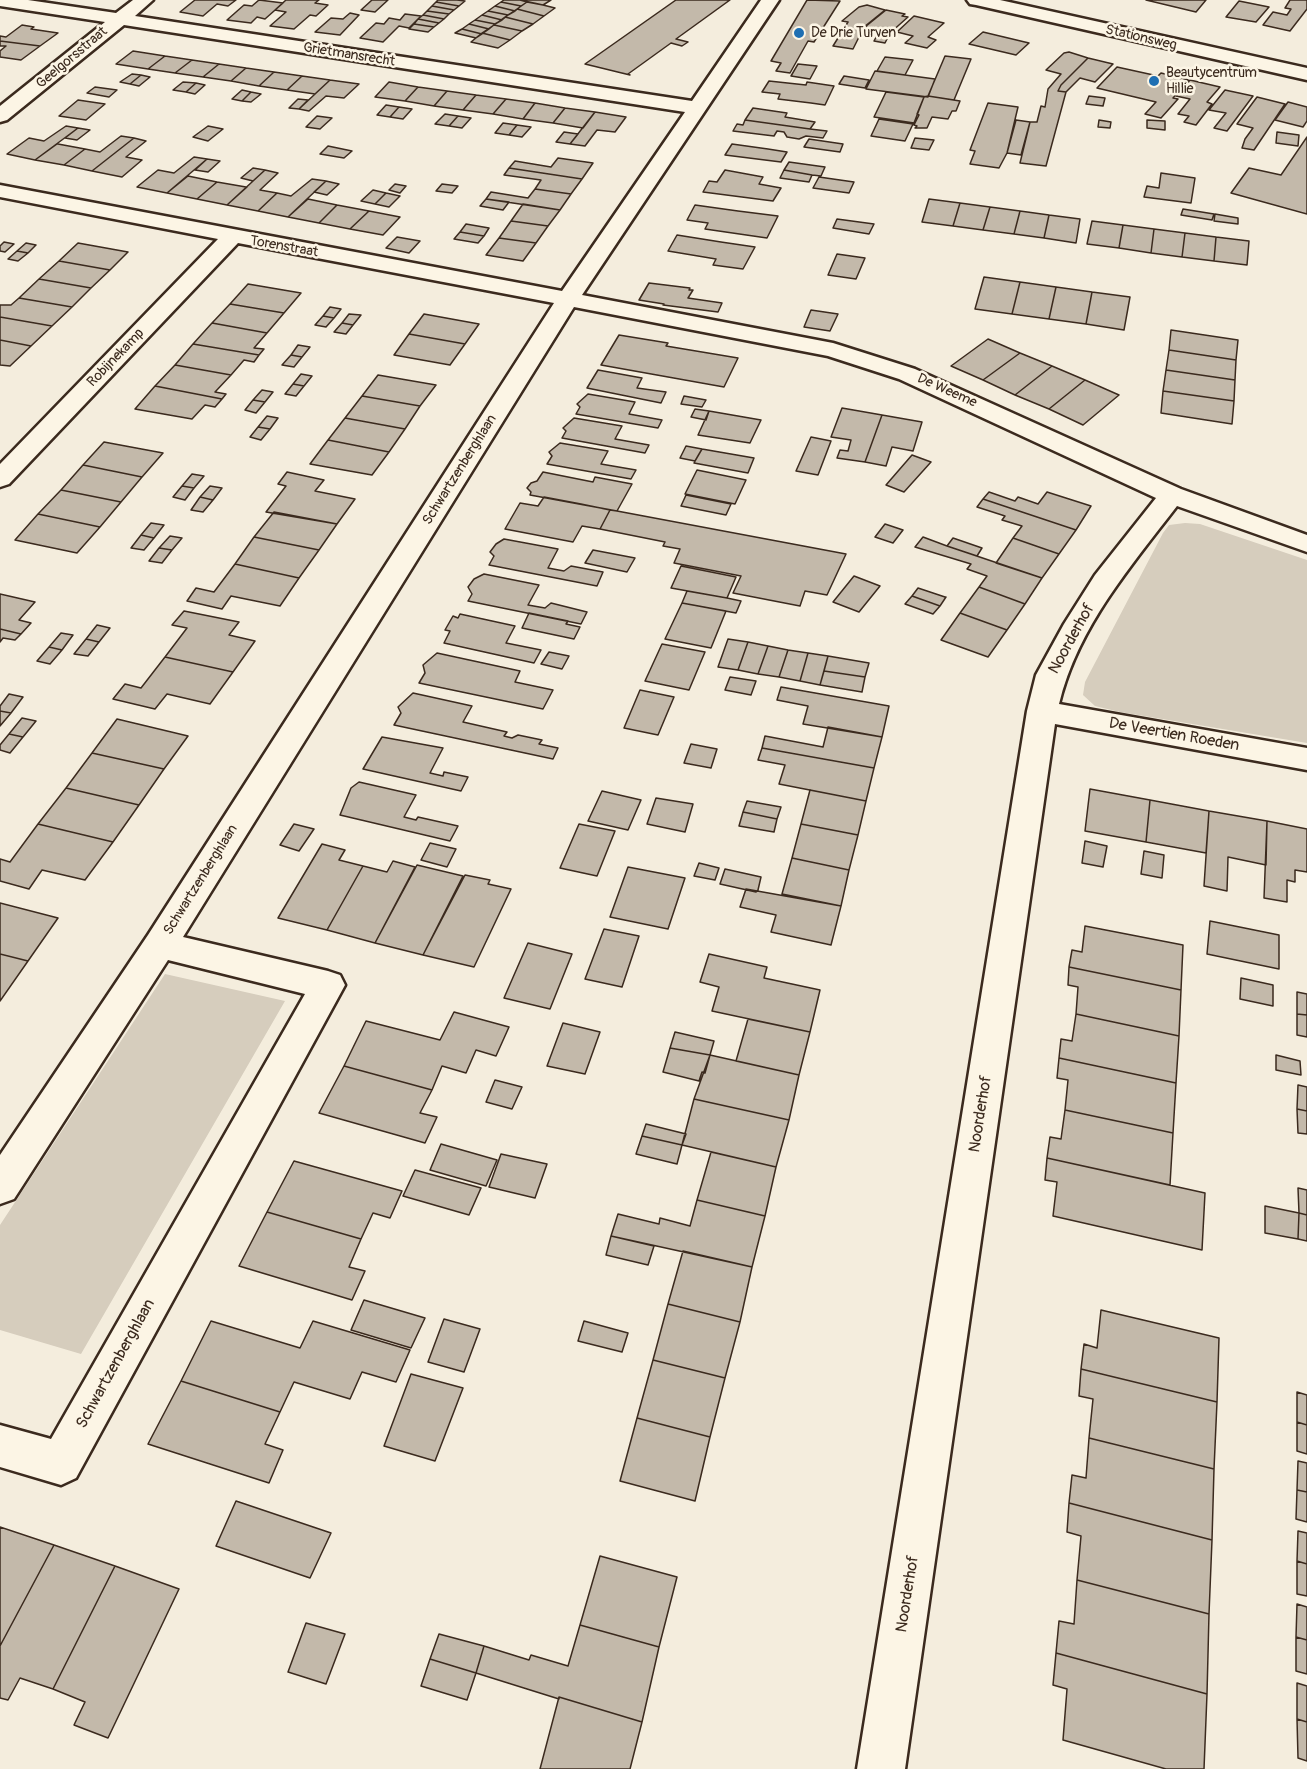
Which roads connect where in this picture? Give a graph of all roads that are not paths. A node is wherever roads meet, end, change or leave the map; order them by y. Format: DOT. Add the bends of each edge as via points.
graph roads {
  1 [pos="0,0"];
  2 [pos="144,0"];
  3 [pos="770,0"];
  4 [pos="976,0"];
  5 [pos="118,20"];
  6 [pos="1307,74"];
  7 [pos="698,108"];
  8 [pos="0,116"];
  9 [pos="0,191"];
  10 [pos="232,237"];
  11 [pos="568,299"];
  12 [pos="0,479"];
  13 [pos="1172,495"];
  14 [pos="1307,544"];
  15 [pos="1042,711"];
  16 [pos="1307,759"];
  17 [pos="160,945"];
  18 [pos="13,1142"];
  19 [pos="0,1187"];
  20 [pos="0,1446"];
  21 [pos="881,1769"];
  1 -- 5 [label="street, Grietmansrecht"];
  2 -- 5 [label="street, Geelgorsstraat"];
  3 -- 7 [label="street, Schwartzenberghlaan"];
  4 -- 6 [label="street, Stationsweg"];
  5 -- 7 [label="street, Grietmansrecht"];
  5 -- 8 [label="street, Geelgorsstraat"];
  7 -- 11 [label="street, Schwartzenberghlaan"];
  9 -- 10 [label="street, Torenstraat"];
  10 -- 11 [label="street, Torenstraat"];
  10 -- 12 [label="street, Robijnekamp"];
  11 -- 13 [label="street, De Weeme" via="833,350 907,374"];
  11 -- 17 [label="street, Schwartzenberghlaan"];
  13 -- 14 [label="street, De Weeme"];
  13 -- 15 [label="street, Noorderhof" via="1078,624 1051,675"];
  15 -- 16 [label="street, De Veertien Roeden"];
  15 -- 21 [label="street, Noorderhof"];
  17 -- 18 [label="street, Schwartzenberghlaan"];
  17 -- 20 [label="street, Schwartzenberghlaan" via="328,985 61,1463"];
  18 -- 19 [label="street, Schwartzenberghlaan"];
}
